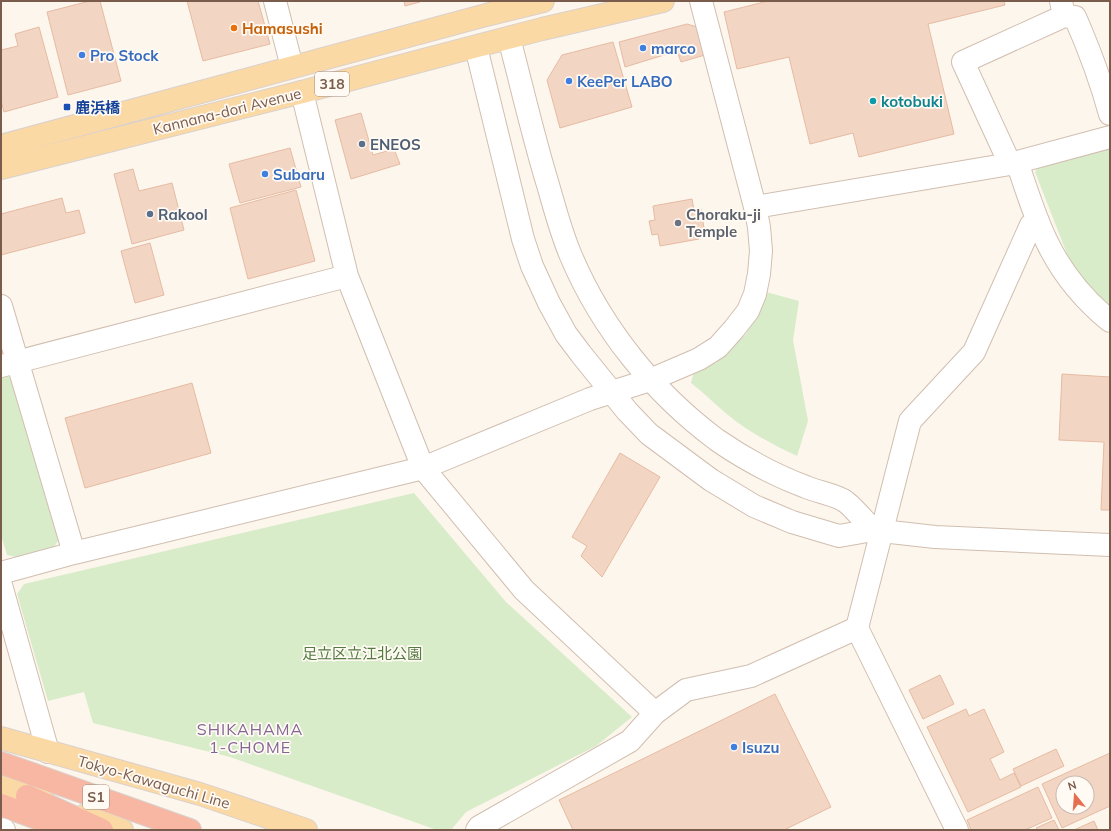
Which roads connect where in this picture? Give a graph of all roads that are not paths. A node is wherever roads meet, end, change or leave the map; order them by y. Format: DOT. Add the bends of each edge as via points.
graph roads {
  1 [pos="275,1"];
  2 [pos="543,1"];
  3 [pos="663,1"];
  4 [pos="701,1"];
  5 [pos="484,8"];
  6 [pos="1063,8"];
  7 [pos="509,38"];
  8 [pos="476,46"];
  9 [pos="292,68"];
  10 [pos="302,92"];
  11 [pos="1110,114"];
  12 [pos="1110,137"];
  13 [pos="1,146"];
  14 [pos="1014,163"];
  15 [pos="1,168"];
  16 [pos="755,207"];
  17 [pos="1038,221"];
  18 [pos="347,276"];
  19 [pos="1,306"];
  20 [pos="1110,321"];
  21 [pos="9,364"];
  22 [pos="650,380"];
  23 [pos="611,392"];
  24 [pos="423,468"];
  25 [pos="877,530"];
  26 [pos="1110,545"];
  27 [pos="74,553"];
  28 [pos="1,573"];
  29 [pos="1,585"];
  30 [pos="857,628"];
  31 [pos="655,712"];
  32 [pos="1,738"];
  33 [pos="48,752"];
  34 [pos="1,763"];
  35 [pos="1,787"];
  36 [pos="27,796"];
  37 [pos="1,805"];
  38 [pos="70,830"];
  39 [pos="102,830"];
  40 [pos="122,830"];
  41 [pos="190,830"];
  42 [pos="306,830"];
  43 [pos="477,830"];
  44 [pos="957,830"];
  1 -- 9 [label="street"];
  2 -- 5 [label="main road, Kannana-dori Avenue / 318"];
  3 -- 7 [label="main road, Kannana-dori Avenue / 318"];
  4 -- 16 [label="street"];
  5 -- 7 [label="main road"];
  5 -- 8 [label="main road"];
  5 -- 9 [label="main road, Kannana-dori Avenue / 318"];
  6 -- 11 [label="street" via="1075,17 1083,35 1103,86"];
  6 -- 14 [label="street" via="963,62"];
  7 -- 8 [label="main road, Kannana-dori Avenue / 318"];
  7 -- 22 [label="street" via="537,149 558,223 571,257 605,320"];
  8 -- 10 [label="main road, Kannana-dori Avenue / 318"];
  8 -- 23 [label="street" via="523,239 532,266 566,334"];
  9 -- 13 [label="main road, Kannana-dori Avenue / 318"];
  10 -- 15 [label="main road, Kannana-dori Avenue / 318"];
  10 -- 18 [label="street"];
  12 -- 14 [label="street"];
  14 -- 16 [label="street"];
  14 -- 17 [label="street"];
  16 -- 22 [label="street" via="759,227 760,266 755,294 748,311 718,347"];
  17 -- 20 [label="street" via="1066,274 1092,306"];
  17 -- 25 [label="street" via="1030,225 974,352 910,421"];
  18 -- 21 [label="street"];
  18 -- 24 [label="street"];
  19 -- 21 [label="street"];
  21 -- 27 [label="street"];
  22 -- 23 [label="street"];
  22 -- 25 [label="street" via="676,406 738,454 774,474 844,500"];
  23 -- 24 [label="street"];
  23 -- 25 [label="street" via="649,434 710,480 754,506 792,522 839,536"];
  24 -- 27 [label="street"];
  24 -- 31 [label="street" via="524,590"];
  25 -- 26 [label="street" via="935,537"];
  25 -- 30 [label="street"];
  27 -- 28 [label="street"];
  29 -- 33 [label="street"];
  30 -- 31 [label="street" via="751,676 686,690"];
  30 -- 44 [label="street"];
  31 -- 43 [label="street" via="630,741 478,827"];
  32 -- 33 [label="main road, Tokyo-Kawaguchi Line"];
  33 -- 42 [label="main road, Tokyo-Kawaguchi Line" via="200,794"];
  34 -- 41 [label="highway, S1"];
  35 -- 36 [label="main road"];
  36 -- 39 [label="highway, S1"];
  36 -- 40 [label="main road"];
  37 -- 38 [label="highway"];
}
